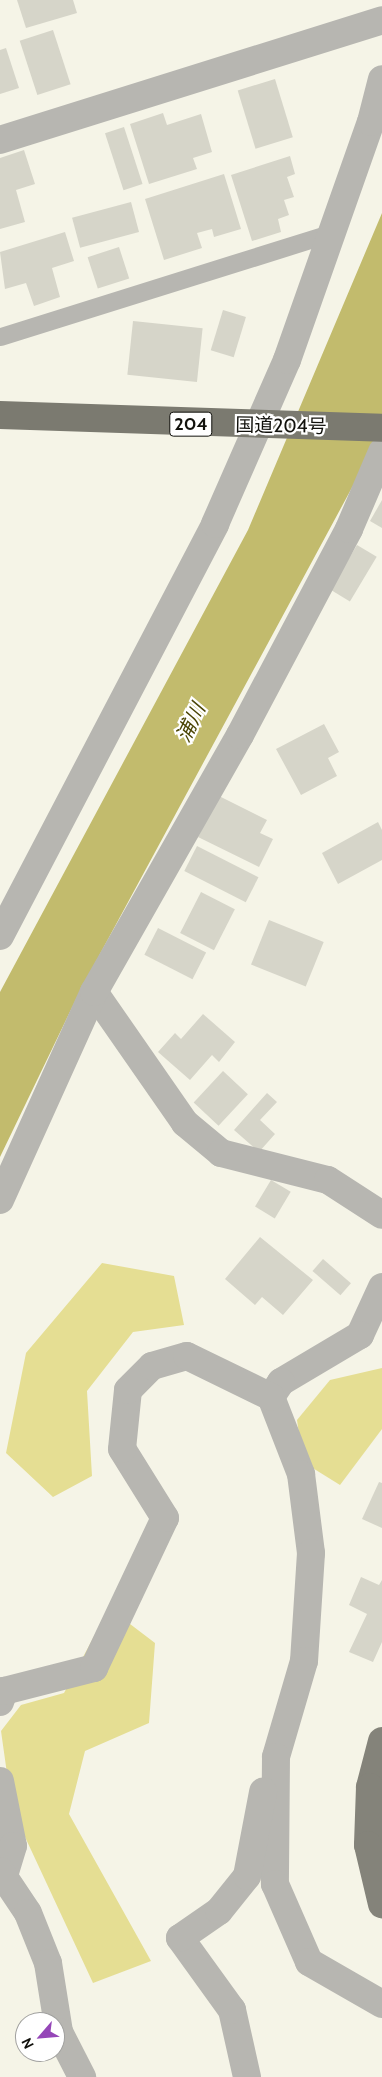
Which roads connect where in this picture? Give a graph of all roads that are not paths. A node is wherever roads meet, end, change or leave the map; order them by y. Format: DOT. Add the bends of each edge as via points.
graph roads {
  1 [pos="382,20"];
  2 [pos="382,79"];
  3 [pos="0,140"];
  4 [pos="332,233"];
  5 [pos="1,337"];
  6 [pos="0,415"];
  7 [pos="382,428"];
  8 [pos="382,452"];
  9 [pos="4,917"];
  10 [pos="94,992"];
  11 [pos="0,1200"];
  12 [pos="382,1215"];
  13 [pos="382,1287"];
  14 [pos="271,1397"];
  15 [pos="0,1702"];
  16 [pos="382,1741"];
  17 [pos="276,1757"];
  18 [pos="0,1781"];
  19 [pos="2,1873"];
  20 [pos="382,1904"];
  21 [pos="382,2004"];
  22 [pos="82,2077"];
  23 [pos="247,2077"];
  1 -- 3 [label="street"];
  2 -- 4 [label="street"];
  4 -- 5 [label="lane"];
  4 -- 9 [label="street" via="287,360 215,524"];
  6 -- 7 [label="highway, 国道204号 / 204, bridge"];
  8 -- 10 [label="street" via="349,529 240,735"];
  10 -- 11 [label="street"];
  10 -- 12 [label="street" via="185,1124 221,1153 328,1180"];
  13 -- 14 [label="street" via="360,1335 281,1382"];
  14 -- 15 [label="street" via="187,1356 152,1366 128,1390 122,1449 165,1518 94,1668 4,1692"];
  14 -- 17 [label="street" via="301,1474 311,1553 304,1661"];
  16 -- 20 [label="main road" via="370,1787 368,1845"];
  17 -- 21 [label="street" via="275,1884 309,1962"];
  17 -- 23 [label="street" via="263,1794 247,1876 219,1911 180,1938 232,2010"];
  18 -- 19 [label="street" via="14,1846"];
  19 -- 22 [label="street" via="28,1913 48,1963 59,2032"];
}
